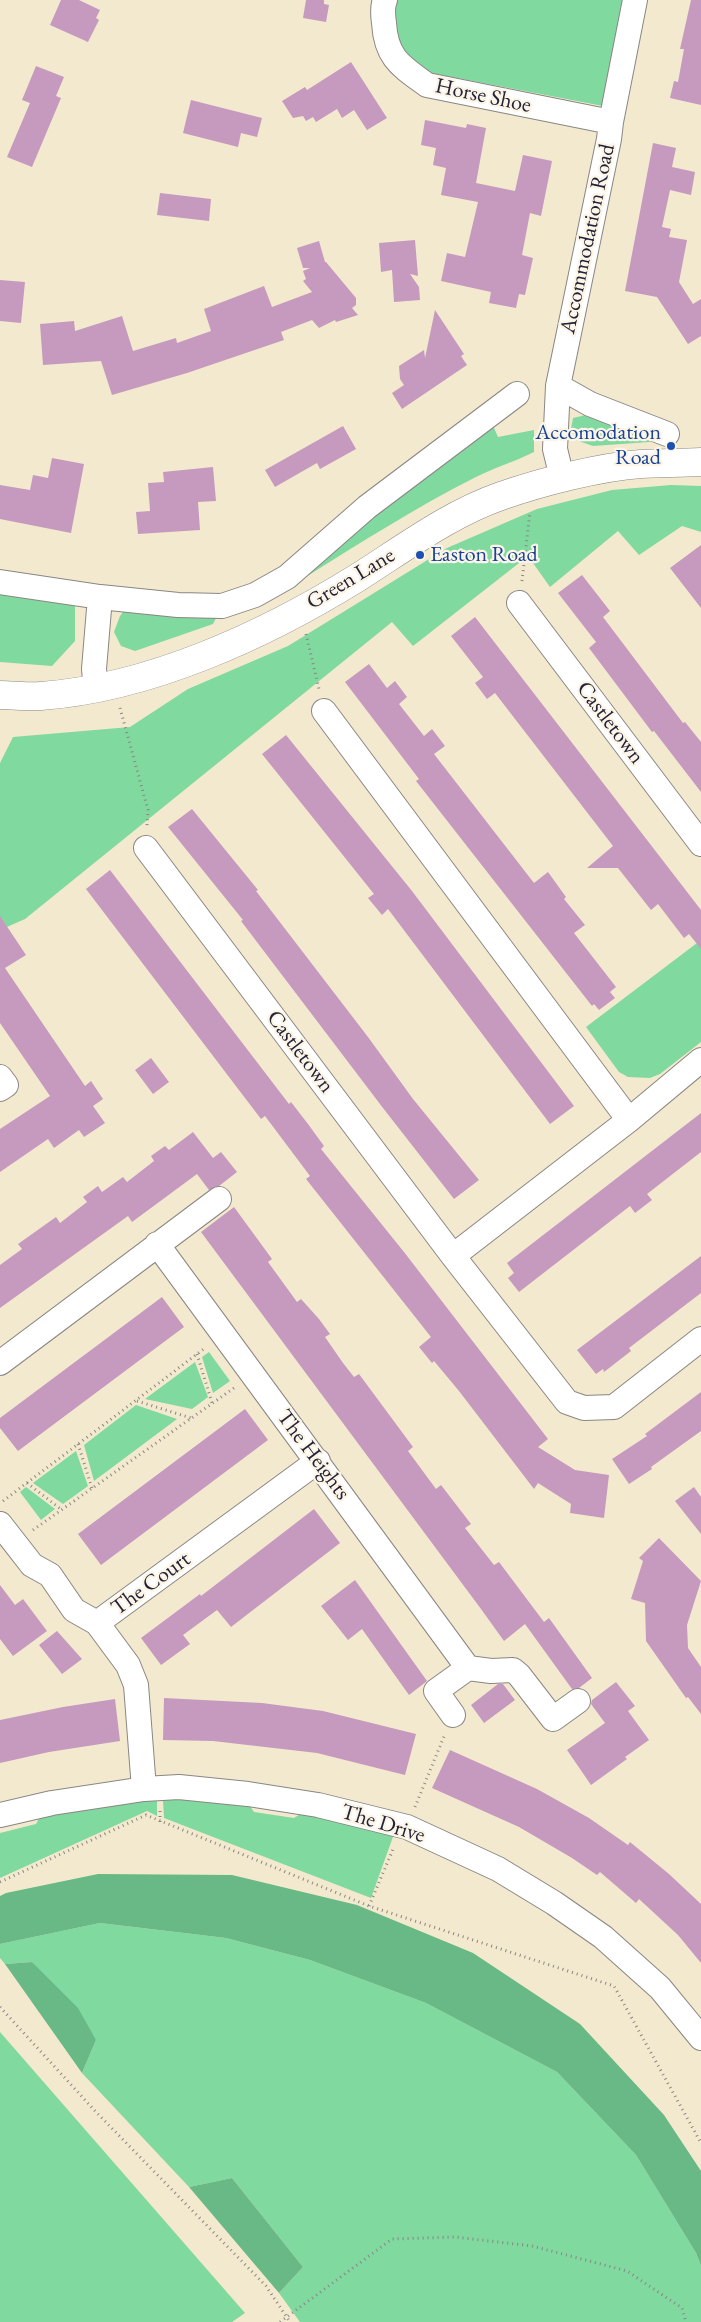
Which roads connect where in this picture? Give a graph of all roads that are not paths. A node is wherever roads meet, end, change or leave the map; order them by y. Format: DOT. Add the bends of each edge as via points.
graph roads {
  1 [pos="385,0"];
  2 [pos="636,0"];
  3 [pos="611,122"];
  4 [pos="558,386"];
  5 [pos="517,394"];
  6 [pos="667,434"];
  7 [pos="701,462"];
  8 [pos="562,478"];
  9 [pos="0,582"];
  10 [pos="100,598"];
  11 [pos="519,603"];
  12 [pos="96,689"];
  13 [pos="0,695"];
  14 [pos="324,710"];
  15 [pos="701,844"];
  16 [pos="146,848"];
  17 [pos="701,1060"];
  18 [pos="0,1077"];
  19 [pos="0,1089"];
  20 [pos="629,1120"];
  21 [pos="219,1199"];
  22 [pos="157,1244"];
  23 [pos="453,1256"];
  24 [pos="701,1339"];
  25 [pos="0,1363"];
  26 [pos="318,1461"];
  27 [pos="0,1524"];
  28 [pos="97,1623"];
  29 [pos="468,1668"];
  30 [pos="578,1701"];
  31 [pos="453,1714"];
  32 [pos="144,1789"];
  33 [pos="0,1815"];
  34 [pos="701,2038"];
  1 -- 3 [label="street, Horse Shoe" via="384,27 389,53 427,85"];
  2 -- 3 [label="street, Accommodation Road"];
  3 -- 4 [label="street, Accommodation Road"];
  4 -- 6 [label="street" via="590,404"];
  4 -- 8 [label="street, Accommodation Road" via="555,449"];
  5 -- 10 [label="street" via="367,507 270,588 222,606"];
  7 -- 8 [label="street, Green Lane" via="639,464"];
  8 -- 12 [label="street, Green Lane" via="500,496 468,510 282,620 208,654"];
  9 -- 10 [label="street"];
  10 -- 12 [label="street" via="94,669"];
  11 -- 15 [label="street, Castletown"];
  12 -- 13 [label="street, Green Lane" via="40,696"];
  14 -- 20 [label="street"];
  16 -- 23 [label="street, Castletown"];
  17 -- 20 [label="street"];
  18 -- 19 [label="street" via="6,1085"];
  20 -- 23 [label="street"];
  21 -- 22 [label="street"];
  22 -- 25 [label="street"];
  22 -- 26 [label="street, The Heights"];
  23 -- 24 [label="street, Castletown" via="568,1402 584,1408 614,1407"];
  26 -- 28 [label="street, The Court"];
  26 -- 29 [label="street, The Heights"];
  27 -- 28 [label="street, The Court" via="32,1565 50,1575 74,1610"];
  28 -- 32 [label="street" via="128,1665 136,1686"];
  29 -- 30 [label="street" via="513,1670 553,1719"];
  29 -- 31 [label="street" via="436,1691"];
  32 -- 33 [label="street, The Drive" via="52,1803"];
  32 -- 34 [label="street, The Drive" via="179,1788 248,1794 318,1805 407,1827 498,1869 602,1937 660,1988"];
}
